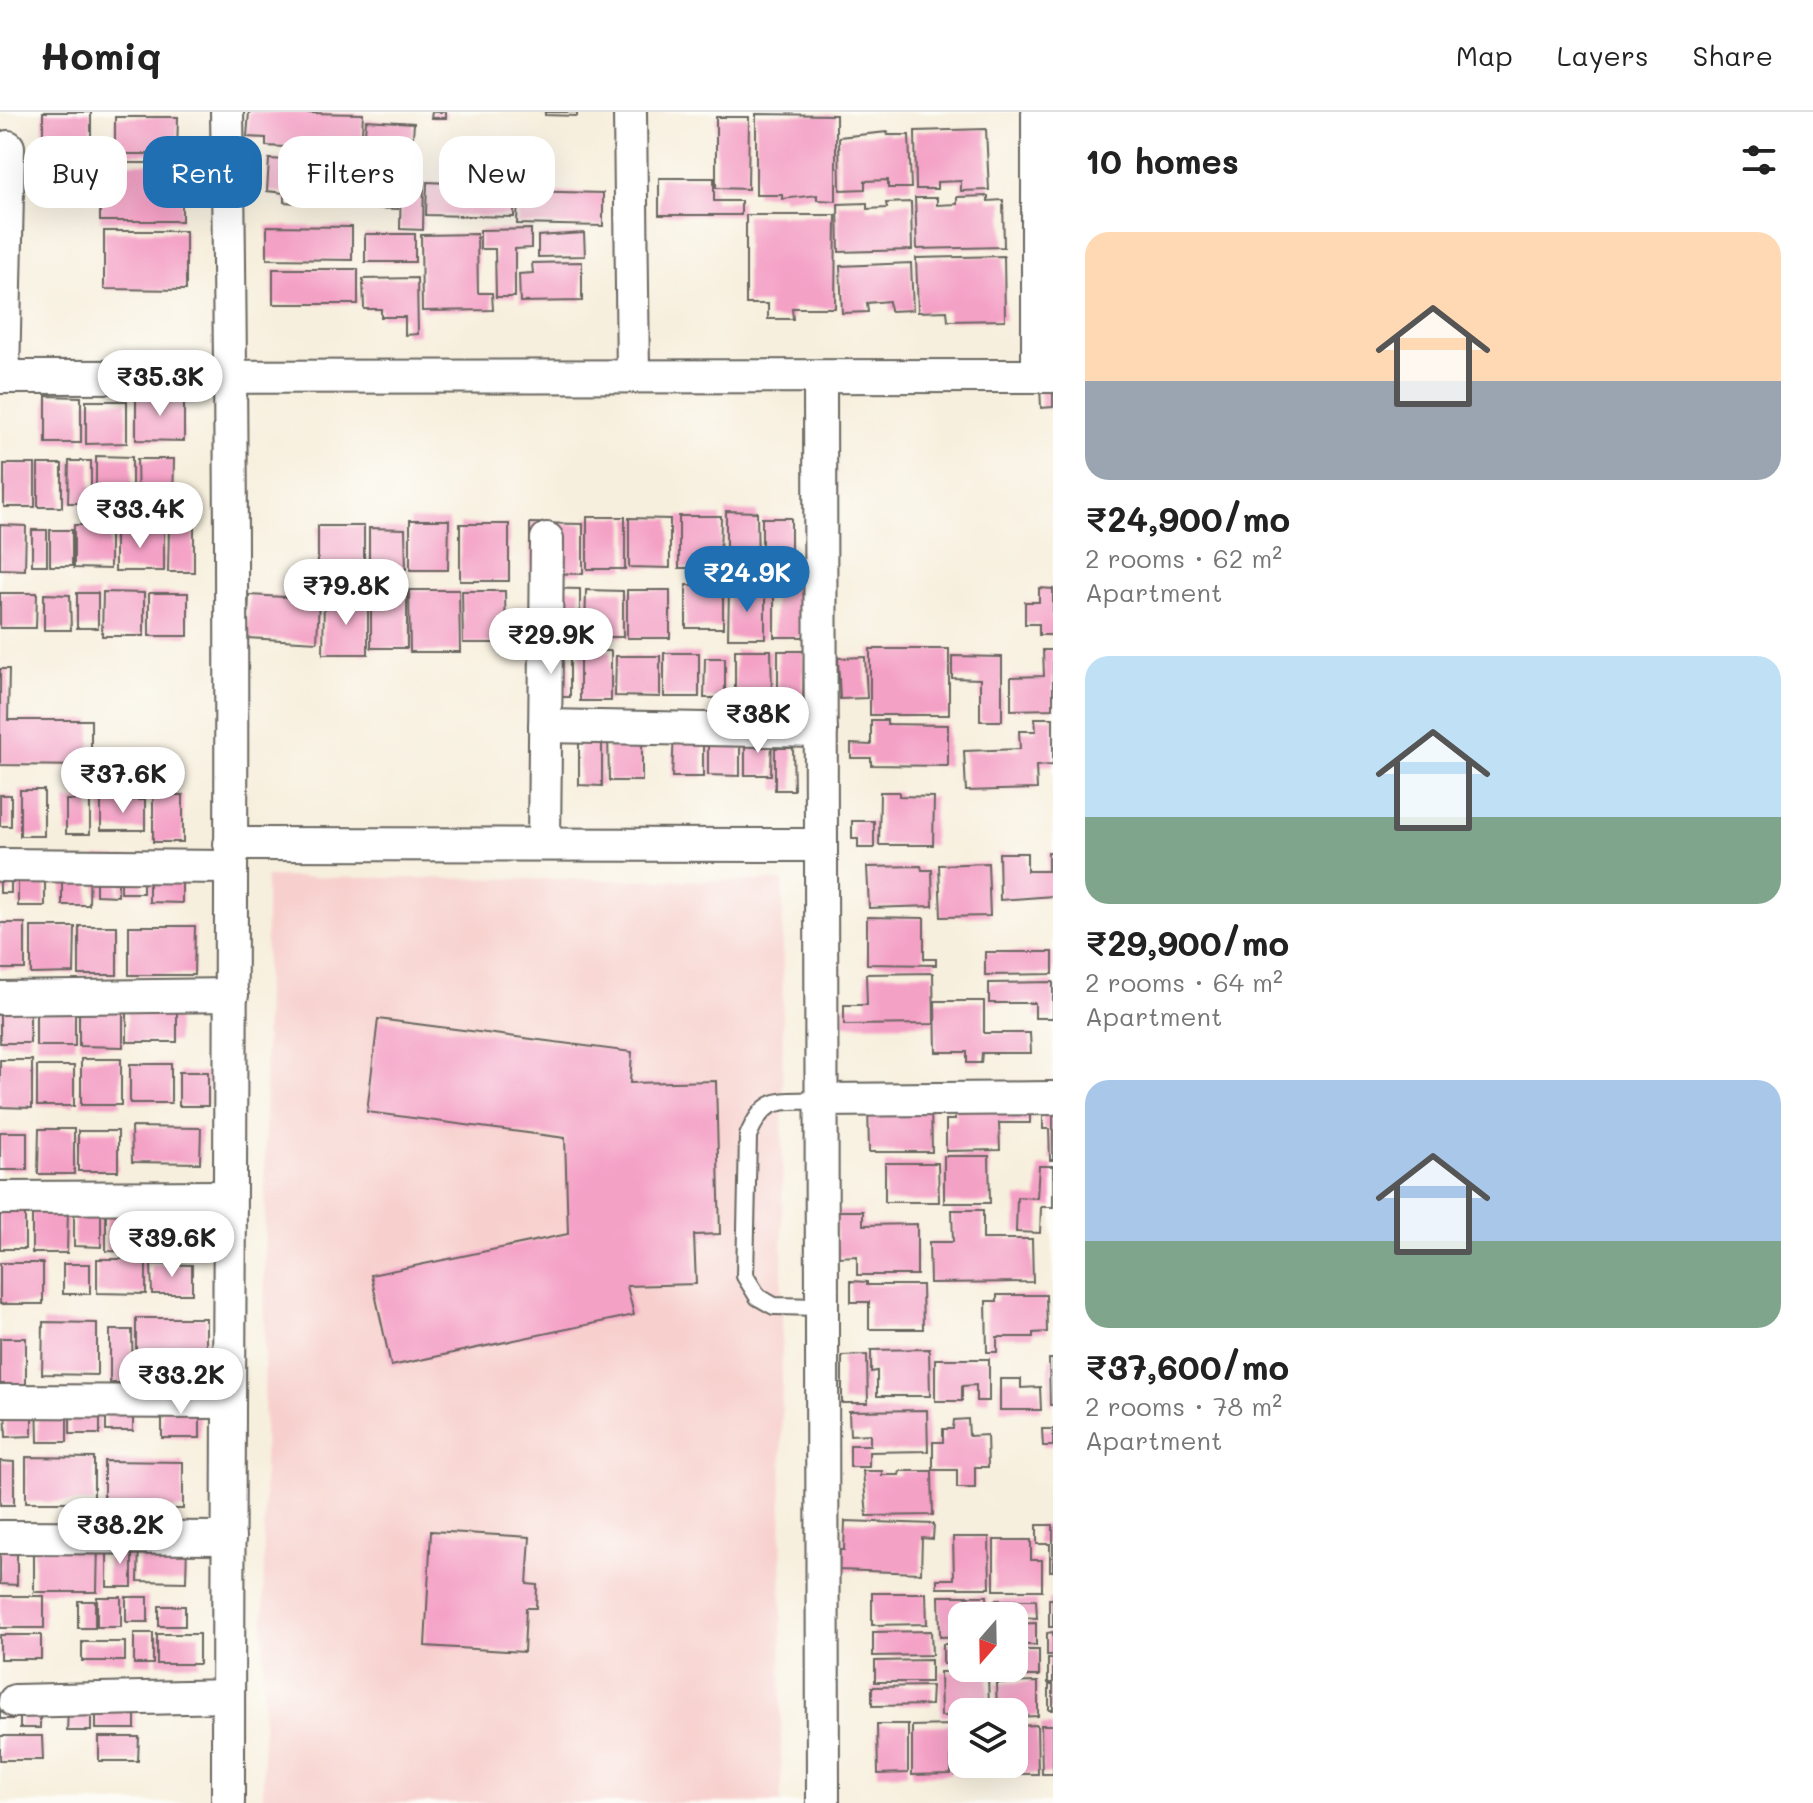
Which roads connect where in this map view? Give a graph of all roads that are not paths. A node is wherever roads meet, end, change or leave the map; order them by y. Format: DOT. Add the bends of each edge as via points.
graph roads {
  1 [pos="227,112"];
  2 [pos="630,112"];
  3 [pos="1038,112"];
  4 [pos="8,147"];
  5 [pos="633,376"];
  6 [pos="1045,376"];
  7 [pos="2,377"];
  8 [pos="231,377"];
  9 [pos="820,377"];
  10 [pos="547,539"];
  11 [pos="545,726"];
  12 [pos="821,731"];
  13 [pos="544,844"];
  14 [pos="821,845"];
  15 [pos="230,855"];
  16 [pos="0,865"];
  17 [pos="232,995"];
  18 [pos="0,998"];
  19 [pos="1053,1098"];
  20 [pos="821,1100"];
  21 [pos="229,1197"];
  22 [pos="0,1198"];
  23 [pos="822,1307"];
  24 [pos="0,1401"];
  25 [pos="229,1402"];
  26 [pos="0,1537"];
  27 [pos="229,1538"];
  28 [pos="228,1696"];
  29 [pos="15,1701"];
  30 [pos="228,1803"];
  31 [pos="823,1803"];
  1 -- 8 [label="street"];
  2 -- 5 [label="street"];
  3 -- 6 [label="street"];
  4 -- 7 [label="street"];
  5 -- 8 [label="street"];
  5 -- 9 [label="street"];
  6 -- 9 [label="street"];
  7 -- 8 [label="street"];
  8 -- 15 [label="street"];
  9 -- 12 [label="street"];
  10 -- 11 [label="street"];
  11 -- 12 [label="street"];
  11 -- 13 [label="street"];
  12 -- 14 [label="street"];
  13 -- 14 [label="street"];
  13 -- 15 [label="street"];
  14 -- 20 [label="street"];
  15 -- 16 [label="street"];
  15 -- 17 [label="street"];
  17 -- 18 [label="street"];
  17 -- 21 [label="street"];
  19 -- 20 [label="street"];
  20 -- 23 [label="street"];
  20 -- 23 [label="lane" via="769,1104 756,1116 748,1136 745,1276 758,1297 774,1306"];
  21 -- 22 [label="street"];
  21 -- 25 [label="street"];
  23 -- 31 [label="street"];
  24 -- 25 [label="street"];
  25 -- 27 [label="street"];
  26 -- 27 [label="street"];
  27 -- 28 [label="street"];
  28 -- 29 [label="street"];
  28 -- 30 [label="street"];
}
